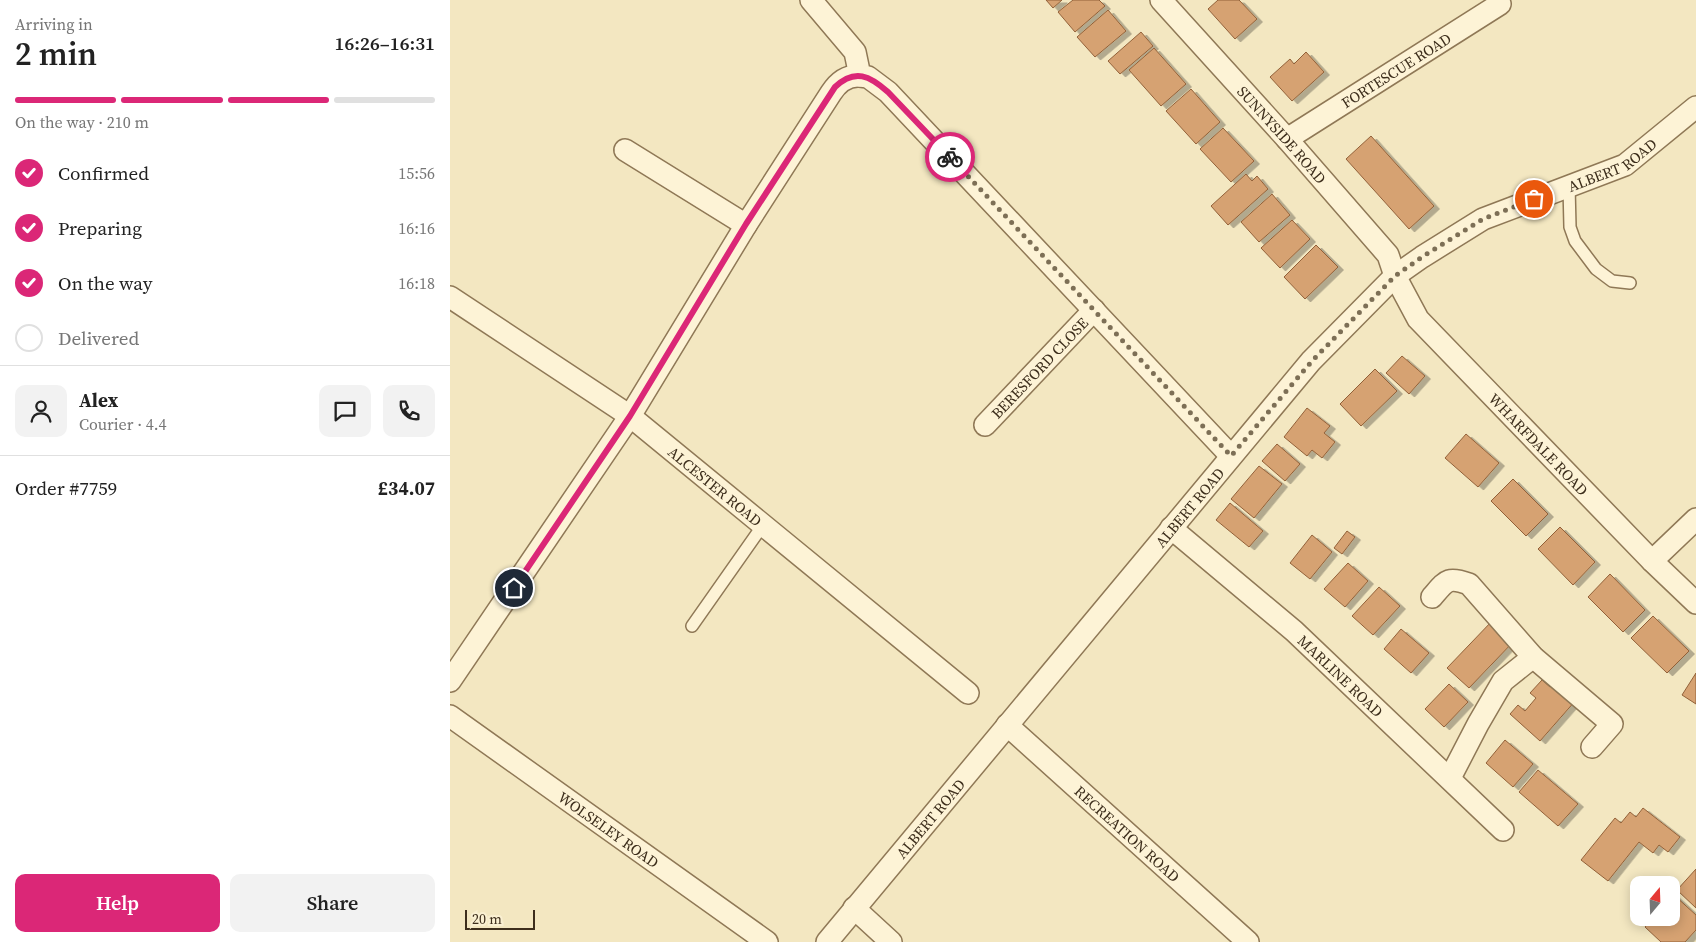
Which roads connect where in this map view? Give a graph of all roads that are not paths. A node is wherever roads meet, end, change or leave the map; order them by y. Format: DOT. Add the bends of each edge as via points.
graph roads {
  1 [pos="811,0"];
  2 [pos="1161,0"];
  3 [pos="1498,0"];
  4 [pos="860,76"];
  5 [pos="1696,108"];
  6 [pos="1287,139"];
  7 [pos="625,150"];
  8 [pos="1569,186"];
  9 [pos="746,224"];
  10 [pos="1395,276"];
  11 [pos="1630,283"];
  12 [pos="450,297"];
  13 [pos="1094,310"];
  14 [pos="630,416"];
  15 [pos="985,425"];
  16 [pos="1231,456"];
  17 [pos="1696,519"];
  18 [pos="763,526"];
  19 [pos="1171,528"];
  20 [pos="1652,561"];
  21 [pos="1432,597"];
  22 [pos="1696,602"];
  23 [pos="692,626"];
  24 [pos="1532,657"];
  25 [pos="450,681"];
  26 [pos="968,693"];
  27 [pos="450,716"];
  28 [pos="1007,725"];
  29 [pos="1592,746"];
  30 [pos="1450,778"];
  31 [pos="1503,830"];
  32 [pos="854,908"];
  33 [pos="767,942"];
  34 [pos="827,942"];
  35 [pos="891,942"];
  36 [pos="1248,942"];
  1 -- 4 [label="street" via="855,52"];
  2 -- 6 [label="street, SUNNYSIDE ROAD"];
  3 -- 6 [label="street, FORTESCUE ROAD" via="1500,4"];
  4 -- 9 [label="street" via="848,77 835,87"];
  4 -- 13 [label="street" via="868,77 888,92"];
  5 -- 8 [label="street, ALBERT ROAD" via="1625,165"];
  6 -- 10 [label="street, SUNNYSIDE ROAD" via="1388,255"];
  7 -- 9 [label="street"];
  8 -- 10 [label="street, ALBERT ROAD" via="1483,219"];
  8 -- 11 [label="lane" via="1570,227 1575,241 1596,269 1612,282"];
  9 -- 14 [label="street"];
  10 -- 16 [label="street, ALBERT ROAD" via="1312,361"];
  10 -- 20 [label="street, WHARFDALE ROAD" via="1418,319"];
  12 -- 14 [label="street, ALCESTER ROAD"];
  13 -- 15 [label="street, BERESFORD CLOSE"];
  13 -- 16 [label="street"];
  14 -- 18 [label="street, ALCESTER ROAD"];
  14 -- 25 [label="street"];
  16 -- 19 [label="street, ALBERT ROAD"];
  17 -- 20 [label="street"];
  18 -- 23 [label="lane"];
  18 -- 26 [label="street, ALCESTER ROAD"];
  19 -- 28 [label="street, ALBERT ROAD"];
  19 -- 30 [label="street, MARLINE ROAD" via="1294,631"];
  20 -- 22 [label="street, WHARFDALE ROAD"];
  21 -- 24 [label="street" via="1445,582 1456,579 1469,584"];
  24 -- 29 [label="street" via="1612,724"];
  24 -- 30 [label="street" via="1503,681"];
  27 -- 33 [label="street, WOLSELEY ROAD"];
  28 -- 32 [label="street, ALBERT ROAD"];
  28 -- 36 [label="street, RECREATION ROAD"];
  30 -- 31 [label="street, MARLINE ROAD"];
  32 -- 34 [label="street, ALBERT ROAD"];
  32 -- 35 [label="street"];
}
